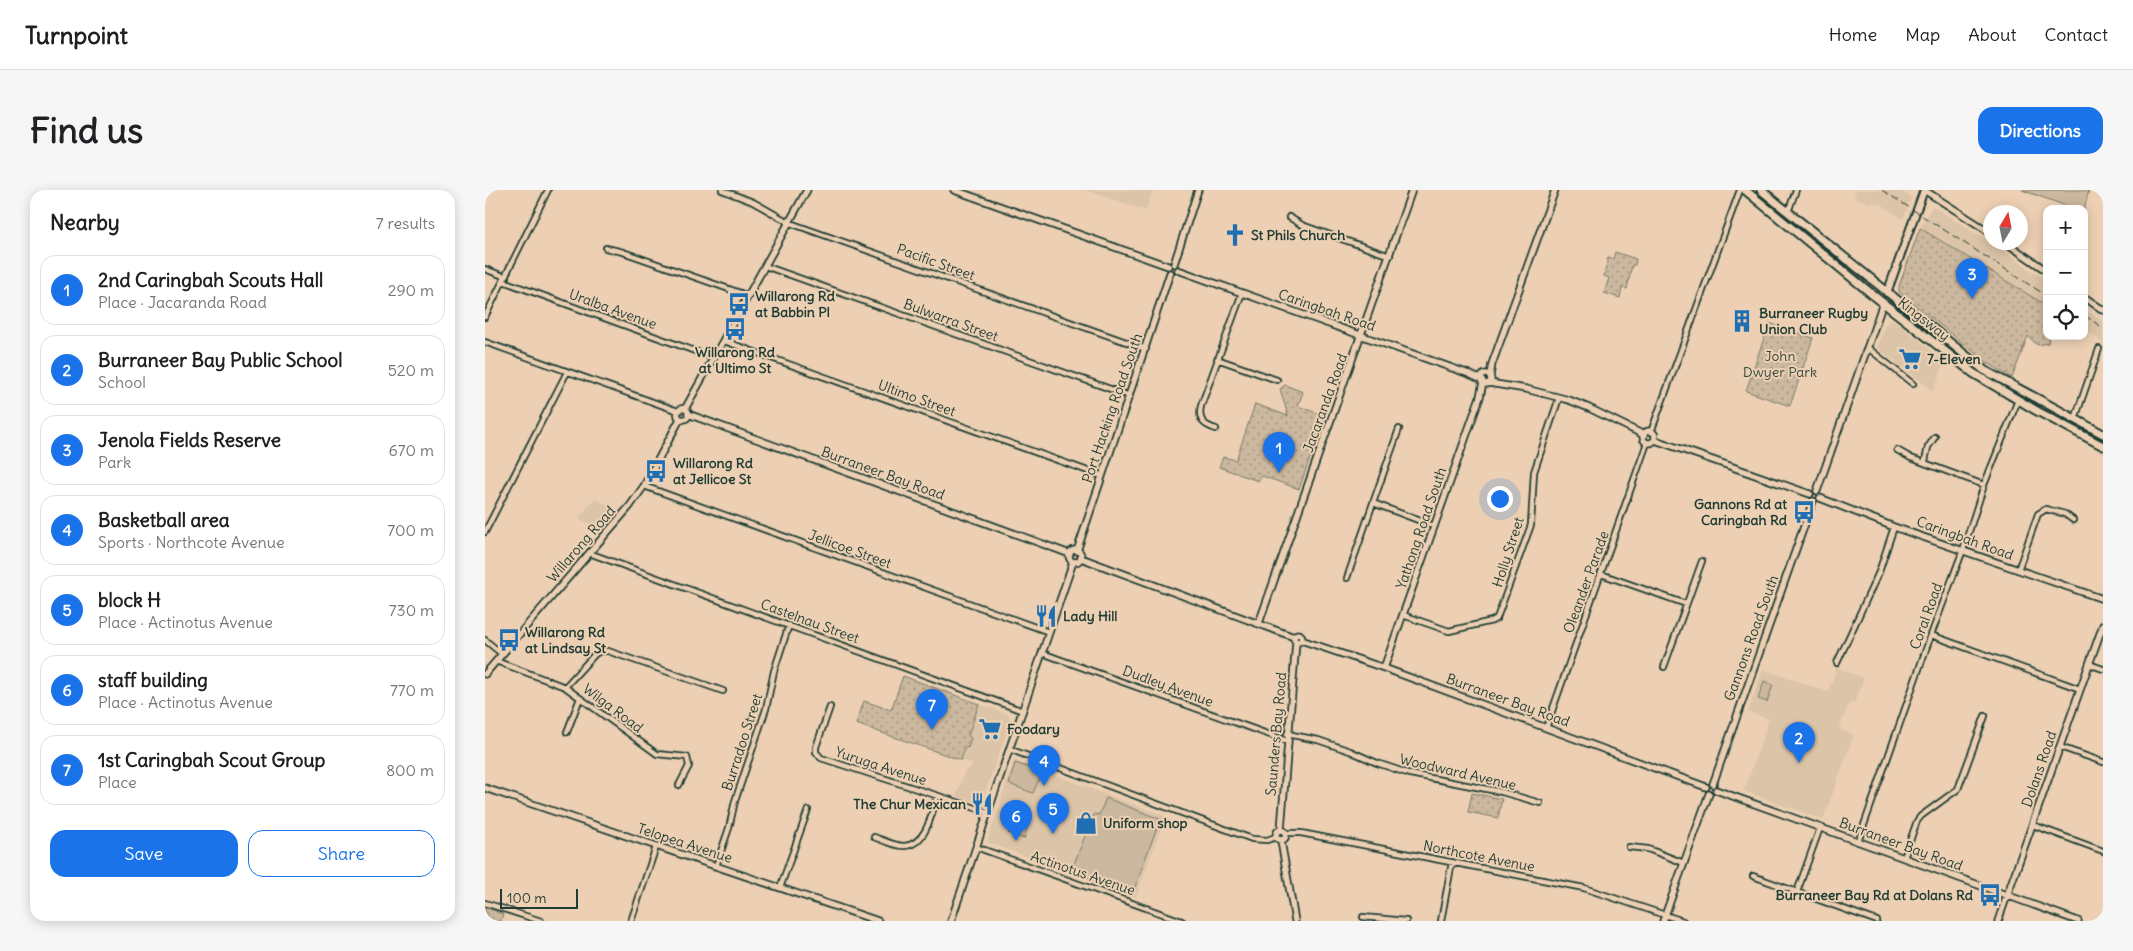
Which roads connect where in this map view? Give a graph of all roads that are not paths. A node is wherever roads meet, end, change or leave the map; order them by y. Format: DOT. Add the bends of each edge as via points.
graph roads {
  1 [pos="548,190"];
  2 [pos="723,190"];
  3 [pos="807,190"];
  4 [pos="954,190"];
  5 [pos="1198,190"];
  6 [pos="1413,190"];
  7 [pos="1555,190"];
  8 [pos="1740,190"];
  9 [pos="1745,190"];
  10 [pos="1761,190"];
  11 [pos="1797,190"];
  12 [pos="1924,190"];
  13 [pos="972,193"];
  14 [pos="1788,212"];
  15 [pos="1289,217"];
  16 [pos="790,222"];
  17 [pos="1983,228"];
  18 [pos="606,248"];
  19 [pos="2017,250"];
  20 [pos="1390,256"];
  21 [pos="1174,264"];
  22 [pos="765,266"];
  23 [pos="1168,266"];
  24 [pos="2043,268"];
  25 [pos="485,269"];
  26 [pos="1178,270"];
  27 [pos="1171,274"];
  28 [pos="504,279"];
  29 [pos="1242,293"];
  30 [pos="1887,293"];
  31 [pos="749,296"];
  32 [pos="2088,300"];
  33 [pos="1883,303"];
  34 [pos="2103,310"];
  35 [pos="485,317"];
  36 [pos="1362,335"];
  37 [pos="723,341"];
  38 [pos="485,342"];
  39 [pos="1868,348"];
  40 [pos="1145,349"];
  41 [pos="2099,349"];
  42 [pos="715,358"];
  43 [pos="1217,359"];
  44 [pos="567,372"];
  45 [pos="1486,379"];
  46 [pos="1277,380"];
  47 [pos="1913,384"];
  48 [pos="1130,396"];
  49 [pos="1559,398"];
  50 [pos="2017,400"];
  51 [pos="678,411"];
  52 [pos="687,412"];
  53 [pos="680,419"];
  54 [pos="2075,419"];
  55 [pos="1399,428"];
  56 [pos="1216,429"];
  57 [pos="1651,432"];
  58 [pos="2103,434"];
  59 [pos="1644,436"];
  60 [pos="1935,437"];
  61 [pos="1655,440"];
  62 [pos="1647,443"];
  63 [pos="2103,446"];
  64 [pos="1897,450"];
  65 [pos="1925,461"];
  66 [pos="1102,476"];
  67 [pos="1984,485"];
  68 [pos="644,486"];
  69 [pos="1817,491"];
  70 [pos="1810,494"];
  71 [pos="1820,498"];
  72 [pos="1813,501"];
  73 [pos="1373,503"];
  74 [pos="2073,520"];
  75 [pos="1434,526"];
  76 [pos="1894,526"];
  77 [pos="485,532"];
  78 [pos="1963,550"];
  79 [pos="1077,551"];
  80 [pos="589,553"];
  81 [pos="1070,554"];
  82 [pos="1081,558"];
  83 [pos="1073,562"];
  84 [pos="1702,562"];
  85 [pos="2018,570"];
  86 [pos="1601,574"];
  87 [pos="1347,578"];
  88 [pos="2103,599"];
  89 [pos="1686,604"];
  90 [pos="1403,615"];
  91 [pos="1259,623"];
  92 [pos="2103,625"];
  93 [pos="789,626"];
  94 [pos="1049,632"];
  95 [pos="1931,635"];
  96 [pos="485,640"];
  97 [pos="1297,640"];
  98 [pos="1042,653"];
  99 [pos="502,654"];
  100 [pos="496,661"];
  101 [pos="1837,663"];
  102 [pos="2089,664"];
  103 [pos="1664,667"];
  104 [pos="1384,668"];
  105 [pos="2103,669"];
  106 [pos="485,674"];
  107 [pos="565,687"];
  108 [pos="2080,689"];
  109 [pos="723,691"];
  110 [pos="580,698"];
  111 [pos="830,707"];
  112 [pos="1023,711"];
  113 [pos="1985,716"];
  114 [pos="1546,728"];
  115 [pos="567,732"];
  116 [pos="1287,738"];
  117 [pos="2060,747"];
  118 [pos="1009,749"];
  119 [pos="2103,762"];
  120 [pos="1713,784"];
  121 [pos="679,785"];
  122 [pos="1705,787"];
  123 [pos="485,788"];
  124 [pos="1716,790"];
  125 [pos="1709,794"];
  126 [pos="937,796"];
  127 [pos="1540,803"];
  128 [pos="808,810"];
  129 [pos="988,812"];
  130 [pos="2033,825"];
  131 [pos="1820,828"];
  132 [pos="1283,831"];
  133 [pos="874,837"];
  134 [pos="1278,839"];
  135 [pos="1858,842"];
  136 [pos="657,847"];
  137 [pos="976,847"];
  138 [pos="1629,847"];
  139 [pos="2103,852"];
  140 [pos="1904,858"];
  141 [pos="1452,862"];
  142 [pos="1684,863"];
  143 [pos="716,866"];
  144 [pos="1753,876"];
  145 [pos="780,888"];
  146 [pos="1797,892"];
  147 [pos="2007,896"];
  148 [pos="485,903"];
  149 [pos="1665,914"];
  150 [pos="1363,917"];
  151 [pos="541,921"];
  152 [pos="631,921"];
  153 [pos="878,921"];
  154 [pos="951,921"];
  155 [pos="1182,921"];
  156 [pos="1295,921"];
  157 [pos="1406,921"];
  158 [pos="1441,921"];
  159 [pos="1663,921"];
  160 [pos="1683,921"];
  161 [pos="1877,921"];
  162 [pos="1998,921"];
  163 [pos="2078,921"];
  1 -- 28 [label="street"];
  2 -- 16 [label="street, Pacific Street"];
  3 -- 16 [label="street"];
  4 -- 13 [label="street"];
  5 -- 21 [label="street"];
  6 -- 20 [label="street, Jacaranda Road"];
  7 -- 45 [label="street, Yathong Road South"];
  8 -- 57 [label="street"];
  9 -- 33 [label="main road, Kingsway"];
  10 -- 14 [label="main road, Kingsway"];
  11 -- 14 [label="street"];
  12 -- 17 [label="street"];
  12 -- 30 [label="main road"];
  13 -- 23 [label="street"];
  14 -- 30 [label="main road, Kingsway"];
  15 -- 20 [label="street" via="1302,225"];
  16 -- 22 [label="street"];
  16 -- 40 [label="street, Pacific Street"];
  18 -- 31 [label="street"];
  19 -- 24 [label="street"];
  20 -- 36 [label="street, Jacaranda Road"];
  21 -- 23 [label="street"];
  21 -- 26 [label="street"];
  22 -- 31 [label="street"];
  22 -- 48 [label="street, Bulwarra Street"];
  23 -- 27 [label="street"];
  25 -- 28 [label="street, Uralba Avenue"];
  26 -- 27 [label="street"];
  26 -- 29 [label="street, Caringbah Road"];
  27 -- 40 [label="street, Port Hacking Road South"];
  28 -- 35 [label="street"];
  28 -- 42 [label="street, Uralba Avenue"];
  29 -- 36 [label="street, Caringbah Road"];
  29 -- 43 [label="street"];
  30 -- 33 [label="main road"];
  30 -- 54 [label="main road, Kingsway" via="1984,370"];
  31 -- 37 [label="street"];
  32 -- 34 [label="street"];
  33 -- 39 [label="street"];
  33 -- 50 [label="main road, Kingsway" via="1973,373"];
  36 -- 45 [label="street, Caringbah Road"];
  36 -- 91 [label="street, Jacaranda Road"];
  37 -- 42 [label="street"];
  37 -- 66 [label="street, Ultimo Street"];
  38 -- 44 [label="street"];
  39 -- 47 [label="street"];
  39 -- 69 [label="street"];
  40 -- 48 [label="street, Port Hacking Road South"];
  41 -- 54 [label="street"];
  42 -- 52 [label="street"];
  43 -- 46 [label="street"];
  43 -- 56 [label="street" via="1199,413 1205,426"];
  44 -- 51 [label="street"];
  44 -- 77 [label="street"];
  45 -- 49 [label="street, Caringbah Road"];
  45 -- 75 [label="street, Yathong Road South"];
  48 -- 66 [label="street, Port Hacking Road South"];
  49 -- 59 [label="street, Caringbah Road" via="1589,408"];
  49 -- 90 [label="street, Holly Street" via="1534,472 1531,525 1499,616 1492,621 1449,631"];
  50 -- 63 [label="main road, Kingsway"];
  50 -- 67 [label="street, Coral Road"];
  51 -- 52 [label="street"];
  51 -- 53 [label="street"];
  52 -- 53 [label="street" via="685,419"];
  52 -- 81 [label="street, Burraneer Bay Road"];
  53 -- 68 [label="street, Willarong Road"];
  54 -- 58 [label="main road, Kingsway"];
  55 -- 73 [label="street"];
  57 -- 59 [label="street"];
  57 -- 61 [label="street"];
  59 -- 62 [label="street"];
  60 -- 65 [label="street"];
  61 -- 62 [label="street"];
  61 -- 70 [label="street"];
  62 -- 86 [label="street, Oleander Parade"];
  64 -- 65 [label="street"];
  65 -- 67 [label="street"];
  66 -- 79 [label="street, Port Hacking Road South"];
  67 -- 78 [label="street, Coral Road"];
  68 -- 80 [label="street, Willarong Road"];
  68 -- 94 [label="street, Jellicoe Street"];
  69 -- 70 [label="street"];
  69 -- 71 [label="street"];
  70 -- 72 [label="street"];
  71 -- 72 [label="street"];
  71 -- 76 [label="street, Caringbah Road"];
  72 -- 120 [label="street, Gannons Road South"];
  73 -- 75 [label="street"];
  73 -- 87 [label="street"];
  74 -- 85 [label="street" via="2065,514 2046,509 2039,514"];
  75 -- 90 [label="street, Yathong Road South"];
  76 -- 78 [label="street, Caringbah Road"];
  76 -- 101 [label="street" via="1879,572"];
  78 -- 85 [label="street, Caringbah Road"];
  78 -- 95 [label="street, Coral Road"];
  79 -- 81 [label="street"];
  79 -- 82 [label="street"];
  80 -- 93 [label="street, Castelnau Street"];
  80 -- 99 [label="street, Willarong Road"];
  81 -- 83 [label="street"];
  82 -- 83 [label="street"];
  82 -- 91 [label="street, Burraneer Bay Road"];
  83 -- 94 [label="street"];
  84 -- 89 [label="street"];
  85 -- 88 [label="street, Caringbah Road"];
  86 -- 89 [label="street"];
  86 -- 114 [label="street, Oleander Parade"];
  89 -- 103 [label="street"];
  90 -- 104 [label="street, Yathong Road South"];
  91 -- 97 [label="street, Burraneer Bay Road"];
  92 -- 102 [label="street, Dolans Road"];
  93 -- 112 [label="street, Castelnau Street"];
  93 -- 143 [label="street, Burradoo Street"];
  94 -- 98 [label="street"];
  95 -- 108 [label="street"];
  95 -- 135 [label="street, Coral Road"];
  96 -- 99 [label="street"];
  97 -- 104 [label="street, Burraneer Bay Road"];
  97 -- 116 [label="street, Saunders Bay Road"];
  98 -- 112 [label="street"];
  98 -- 116 [label="street, Dudley Avenue"];
  99 -- 100 [label="street, Willarong Road"];
  100 -- 106 [label="street, Willarong Road"];
  100 -- 107 [label="street, Wilga Road"];
  102 -- 105 [label="street"];
  102 -- 108 [label="street, Dolans Road"];
  104 -- 114 [label="street, Burraneer Bay Road"];
  107 -- 109 [label="street" via="595,654 608,651"];
  107 -- 110 [label="street, Wilga Road"];
  108 -- 117 [label="street, Dolans Road"];
  110 -- 115 [label="street"];
  110 -- 121 [label="street, Wilga Road" via="653,752 687,757 689,766"];
  111 -- 126 [label="street, Yuruga Avenue" via="816,747 818,755"];
  112 -- 118 [label="street"];
  113 -- 140 [label="street" via="1963,780 1957,789 1917,821"];
  114 -- 122 [label="street, Burraneer Bay Road"];
  116 -- 127 [label="street, Woodward Avenue" via="1318,740 1410,774"];
  116 -- 132 [label="street, Saunders Bay Road"];
  117 -- 119 [label="street"];
  117 -- 130 [label="street, Dolans Road"];
  118 -- 129 [label="street"];
  118 -- 134 [label="street" via="1253,839"];
  120 -- 122 [label="street"];
  120 -- 124 [label="street"];
  122 -- 125 [label="street"];
  123 -- 136 [label="street, Telopea Avenue"];
  124 -- 125 [label="street"];
  124 -- 131 [label="street, Burraneer Bay Road"];
  125 -- 142 [label="street"];
  126 -- 129 [label="street, Yuruga Avenue"];
  126 -- 133 [label="street" via="920,840 897,845"];
  128 -- 145 [label="street"];
  129 -- 137 [label="street"];
  130 -- 139 [label="street"];
  130 -- 147 [label="street, Dolans Road"];
  131 -- 135 [label="street, Burraneer Bay Road"];
  131 -- 146 [label="street"];
  132 -- 134 [label="street"];
  132 -- 141 [label="street, Northcote Avenue"];
  134 -- 156 [label="street"];
  135 -- 140 [label="street, Burraneer Bay Road"];
  136 -- 143 [label="street, Telopea Avenue"];
  136 -- 152 [label="street"];
  137 -- 154 [label="street"];
  137 -- 155 [label="street, Actinotus Avenue"];
  138 -- 142 [label="street" via="1648,849"];
  140 -- 147 [label="street, Burraneer Bay Road"];
  141 -- 149 [label="street, Northcote Avenue" via="1584,888"];
  141 -- 158 [label="street"];
  142 -- 149 [label="street"];
  143 -- 145 [label="street, Telopea Avenue"];
  144 -- 146 [label="street"];
  145 -- 153 [label="street, Telopea Avenue"];
  146 -- 161 [label="street"];
  147 -- 162 [label="street, Dolans Road"];
  147 -- 163 [label="street, Burraneer Bay Road"];
  148 -- 151 [label="street"];
  149 -- 159 [label="street"];
  149 -- 160 [label="street, Northcote Avenue"];
  150 -- 157 [label="street"];
}
